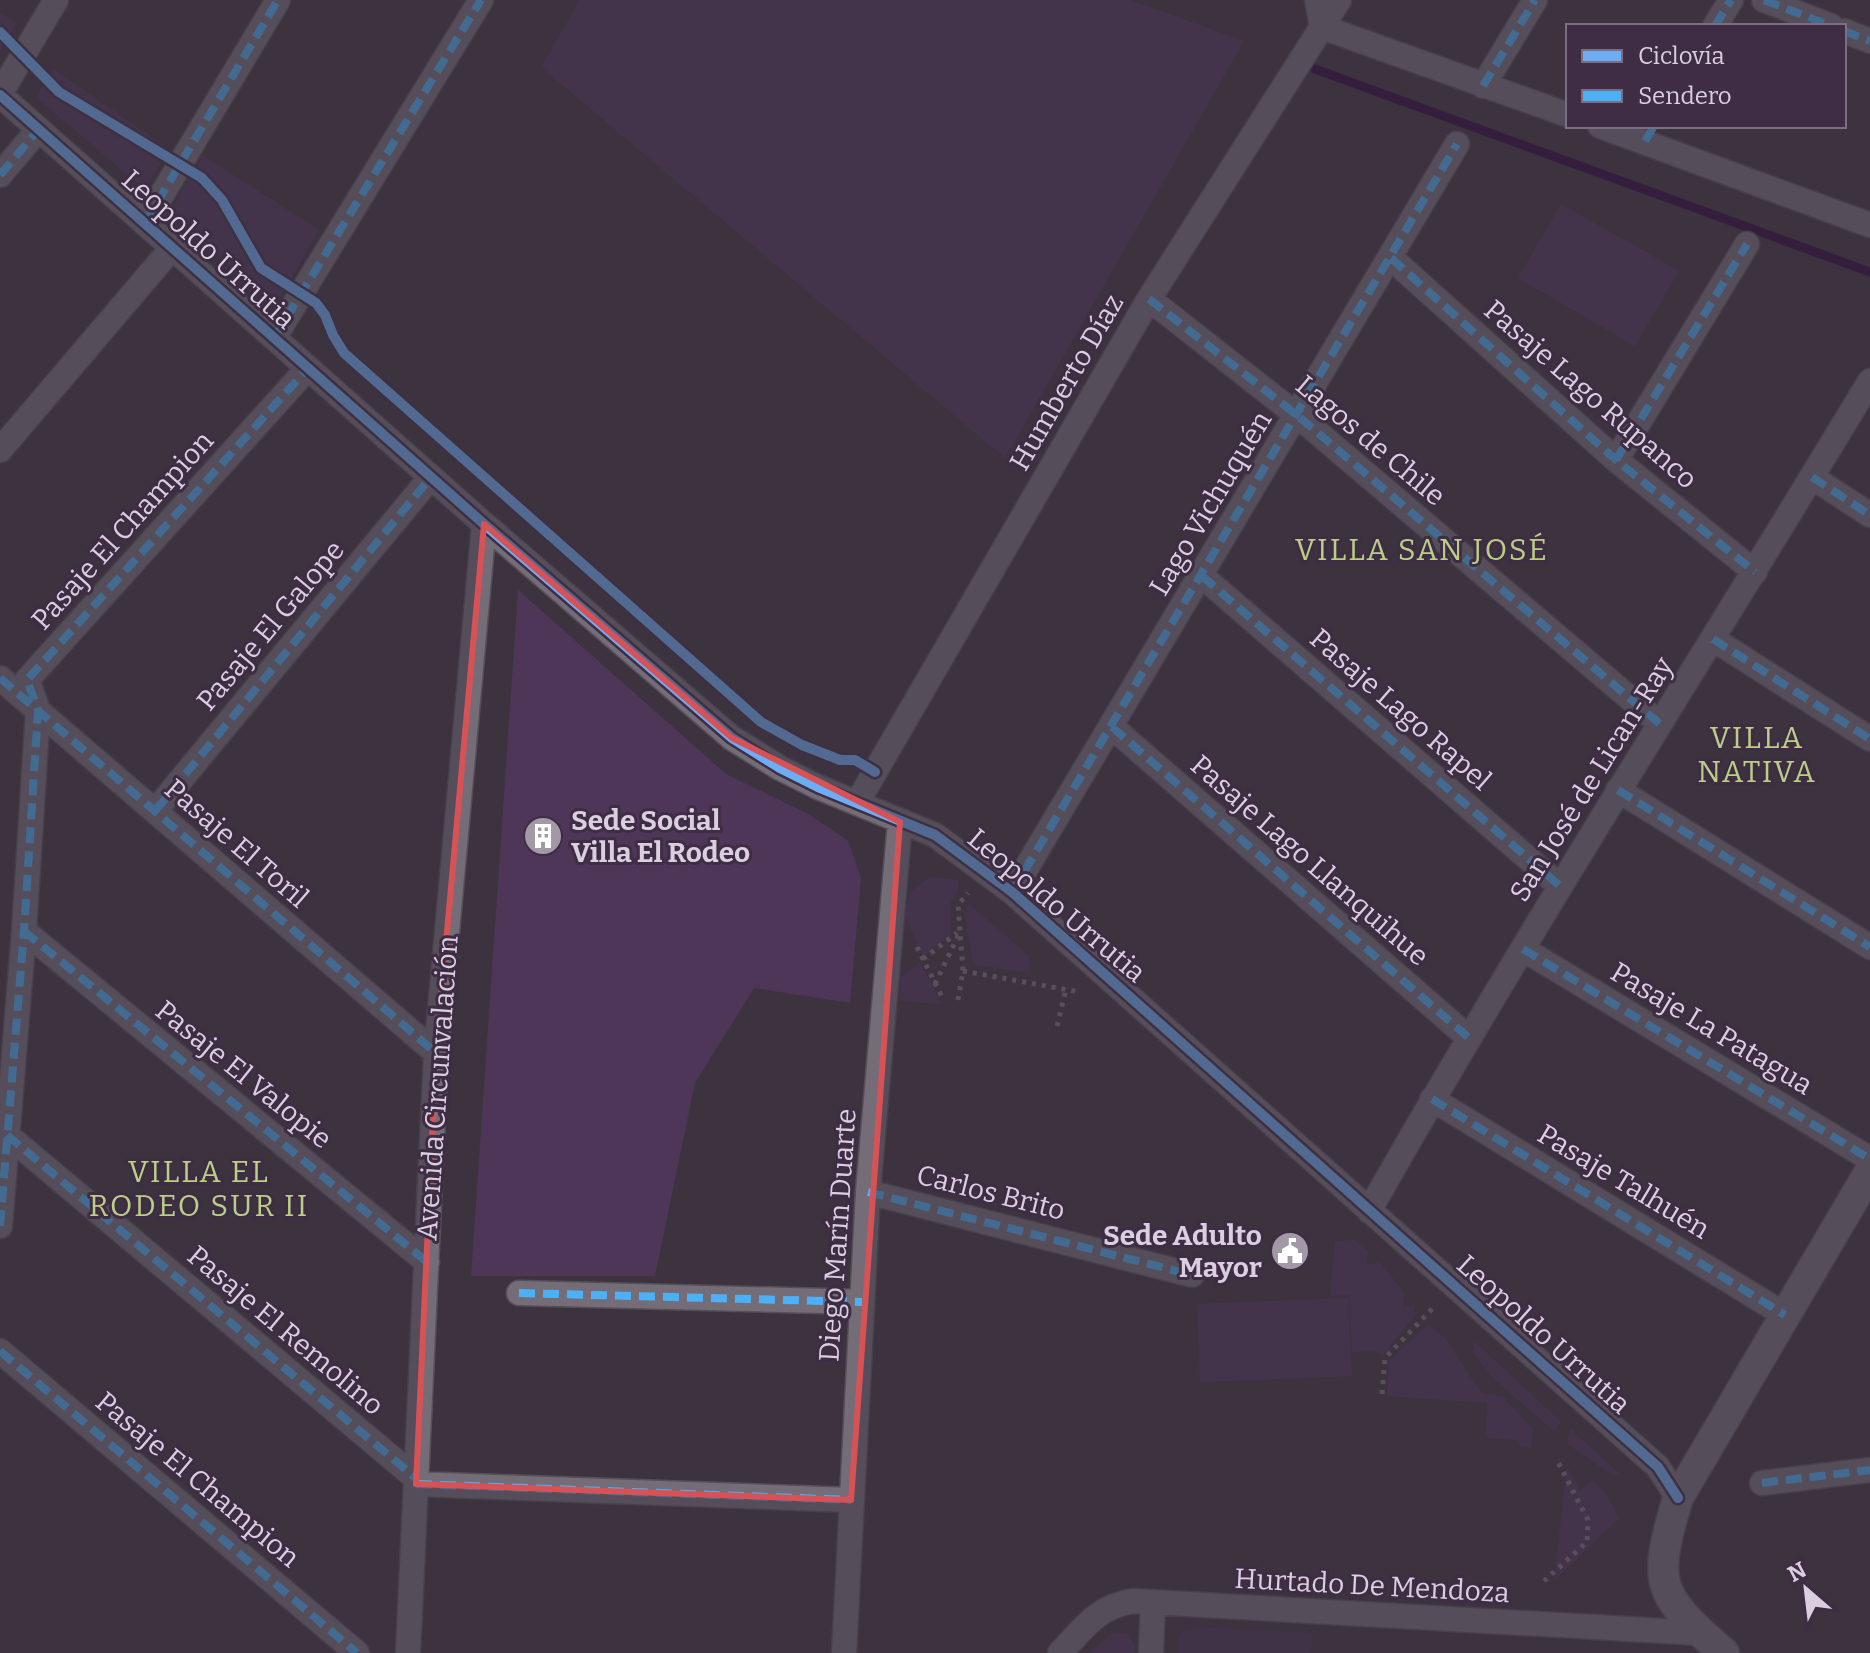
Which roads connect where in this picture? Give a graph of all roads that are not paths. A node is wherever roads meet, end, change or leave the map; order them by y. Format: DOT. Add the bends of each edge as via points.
graph roads {
  1 [pos="56,0"];
  2 [pos="278,0"];
  3 [pos="481,0"];
  4 [pos="1317,0"];
  5 [pos="1339,0"];
  6 [pos="1535,0"];
  7 [pos="1731,0"];
  8 [pos="1764,0"];
  9 [pos="1716,24"];
  10 [pos="1826,24"];
  11 [pos="1322,27"];
  12 [pos="1846,32"];
  13 [pos="1870,41"];
  14 [pos="1483,86"];
  15 [pos="0,94"];
  16 [pos="1566,114"];
  17 [pos="1612,128"];
  18 [pos="39,129"];
  19 [pos="1650,134"];
  20 [pos="1457,144"];
  21 [pos="0,175"];
  22 [pos="145,223"];
  23 [pos="1870,225"];
  24 [pos="1747,244"];
  25 [pos="172,248"];
  26 [pos="1391,258"];
  27 [pos="1149,299"];
  28 [pos="274,338"];
  29 [pos="308,368"];
  30 [pos="1870,381"];
  31 [pos="1298,416"];
  32 [pos="0,450"];
  33 [pos="1616,460"];
  34 [pos="431,477"];
  35 [pos="1812,477"];
  36 [pos="1870,515"];
  37 [pos="484,524"];
  38 [pos="1755,572"];
  39 [pos="1202,576"];
  40 [pos="1713,639"];
  41 [pos="0,678"];
  42 [pos="38,710"];
  43 [pos="1660,724"];
  44 [pos="1112,727"];
  45 [pos="1870,739"];
  46 [pos="1618,790"];
  47 [pos="857,803"];
  48 [pos="155,811"];
  49 [pos="900,822"];
  50 [pos="1560,886"];
  51 [pos="1012,892"];
  52 [pos="24,931"];
  53 [pos="1870,947"];
  54 [pos="1523,949"];
  55 [pos="1469,1038"];
  56 [pos="436,1053"];
  57 [pos="1432,1099"];
  58 [pos="7,1135"];
  59 [pos="1870,1159"];
  60 [pos="1870,1171"];
  61 [pos="868,1192"];
  62 [pos="1369,1211"];
  63 [pos="0,1226"];
  64 [pos="427,1262"];
  65 [pos="1192,1275"];
  66 [pos="519,1293"];
  67 [pos="862,1302"];
  68 [pos="1785,1315"];
  69 [pos="0,1351"];
  70 [pos="1870,1470"];
  71 [pos="416,1482"];
  72 [pos="1762,1483"];
  73 [pos="1678,1498"];
  74 [pos="851,1500"];
  75 [pos="1153,1602"];
  76 [pos="1700,1633"];
  77 [pos="357,1653"];
  78 [pos="408,1653"];
  79 [pos="844,1653"];
  80 [pos="1060,1653"];
  81 [pos="1151,1653"];
  82 [pos="1724,1653"];
  1 -- 15 [label="street"];
  2 -- 22 [label="street"];
  3 -- 28 [label="street"];
  4 -- 11 [label="street"];
  5 -- 11 [label="street, Humberto Díaz"];
  6 -- 14 [label="street"];
  7 -- 9 [label="street"];
  8 -- 10 [label="street"];
  11 -- 14 [label="street"];
  11 -- 27 [label="street, Humberto Díaz"];
  12 -- 13 [label="street"];
  14 -- 16 [label="street"];
  15 -- 18 [label="street, Leopoldo Urrutia"];
  17 -- 19 [label="street"];
  18 -- 21 [label="street"];
  18 -- 22 [label="street, Leopoldo Urrutia"];
  19 -- 23 [label="street"];
  20 -- 26 [label="street, Lago Vichuquén"];
  22 -- 25 [label="street, Leopoldo Urrutia"];
  24 -- 33 [label="street"];
  25 -- 28 [label="street, Leopoldo Urrutia"];
  25 -- 32 [label="street"];
  26 -- 31 [label="street, Lago Vichuquén"];
  26 -- 33 [label="street, Pasaje Lago Rupanco"];
  27 -- 31 [label="street, Lagos de Chile"];
  27 -- 47 [label="street, Humberto Díaz"];
  28 -- 29 [label="street, Leopoldo Urrutia"];
  29 -- 34 [label="street, Leopoldo Urrutia"];
  29 -- 42 [label="street, Pasaje El Champion" via="27,680"];
  30 -- 35 [label="street, San José de Lican-Ray"];
  31 -- 39 [label="street, Lago Vichuquén"];
  31 -- 43 [label="street, Lagos de Chile"];
  33 -- 38 [label="street, Pasaje Lago Rupanco"];
  34 -- 37 [label="street, Leopoldo Urrutia"];
  34 -- 48 [label="street, Pasaje El Galope"];
  35 -- 36 [label="street"];
  35 -- 38 [label="street, San José de Lican-Ray"];
  37 -- 47 [label="street, Leopoldo Urrutia" via="732,738 780,768"];
  37 -- 56 [label="street, Avenida Circunvalación"];
  38 -- 40 [label="street, San José de Lican-Ray"];
  39 -- 44 [label="street, Lago Vichuquén"];
  39 -- 50 [label="street, Pasaje Lago Rapel"];
  40 -- 43 [label="street, San José de Lican-Ray"];
  40 -- 45 [label="street"];
  41 -- 42 [label="street, Pasaje El Toril"];
  42 -- 48 [label="street, Pasaje El Toril"];
  42 -- 52 [label="street, Pasaje El Champion"];
  43 -- 46 [label="street, San José de Lican-Ray"];
  44 -- 51 [label="street, Lago Vichuquén"];
  44 -- 55 [label="street, Pasaje Lago Llanquihue"];
  46 -- 50 [label="street, San José de Lican-Ray"];
  46 -- 53 [label="street"];
  47 -- 49 [label="street, Leopoldo Urrutia"];
  48 -- 56 [label="street, Pasaje El Toril"];
  49 -- 51 [label="street, Leopoldo Urrutia" via="953,846"];
  49 -- 61 [label="street, Diego Marín Duarte"];
  50 -- 54 [label="street, San José de Lican-Ray"];
  51 -- 62 [label="street, Leopoldo Urrutia"];
  52 -- 58 [label="street, Pasaje El Champion"];
  52 -- 64 [label="street, Pasaje El Valopie"];
  54 -- 55 [label="street, San José de Lican-Ray"];
  54 -- 59 [label="street, Pasaje La Patagua"];
  55 -- 57 [label="street, San José de Lican-Ray"];
  56 -- 64 [label="street, Avenida Circunvalación"];
  57 -- 62 [label="street, San José de Lican-Ray"];
  57 -- 68 [label="street, Pasaje Talhuén"];
  58 -- 63 [label="street, Pasaje El Champion"];
  58 -- 71 [label="street, Pasaje El Remolino"];
  60 -- 68 [label="street"];
  61 -- 65 [label="street, Carlos Brito"];
  61 -- 67 [label="street, Diego Marín Duarte"];
  62 -- 73 [label="street, Leopoldo Urrutia" via="1658,1467"];
  64 -- 71 [label="street, Avenida Circunvalación"];
  66 -- 67 [label="street"];
  67 -- 74 [label="street, Diego Marín Duarte"];
  68 -- 73 [label="street"];
  69 -- 77 [label="street, Pasaje El Champion"];
  70 -- 72 [label="street"];
  71 -- 74 [label="street"];
  71 -- 78 [label="street, Avenida Circunvalación"];
  73 -- 76 [label="street" via="1664,1543 1665,1587 1677,1610"];
  74 -- 79 [label="street, Diego Marín Duarte"];
  75 -- 76 [label="street, Hurtado De Mendoza"];
  75 -- 80 [label="street, Hurtado De Mendoza" via="1115,1604 1094,1617"];
  75 -- 81 [label="street"];
  76 -- 82 [label="street"];
}
